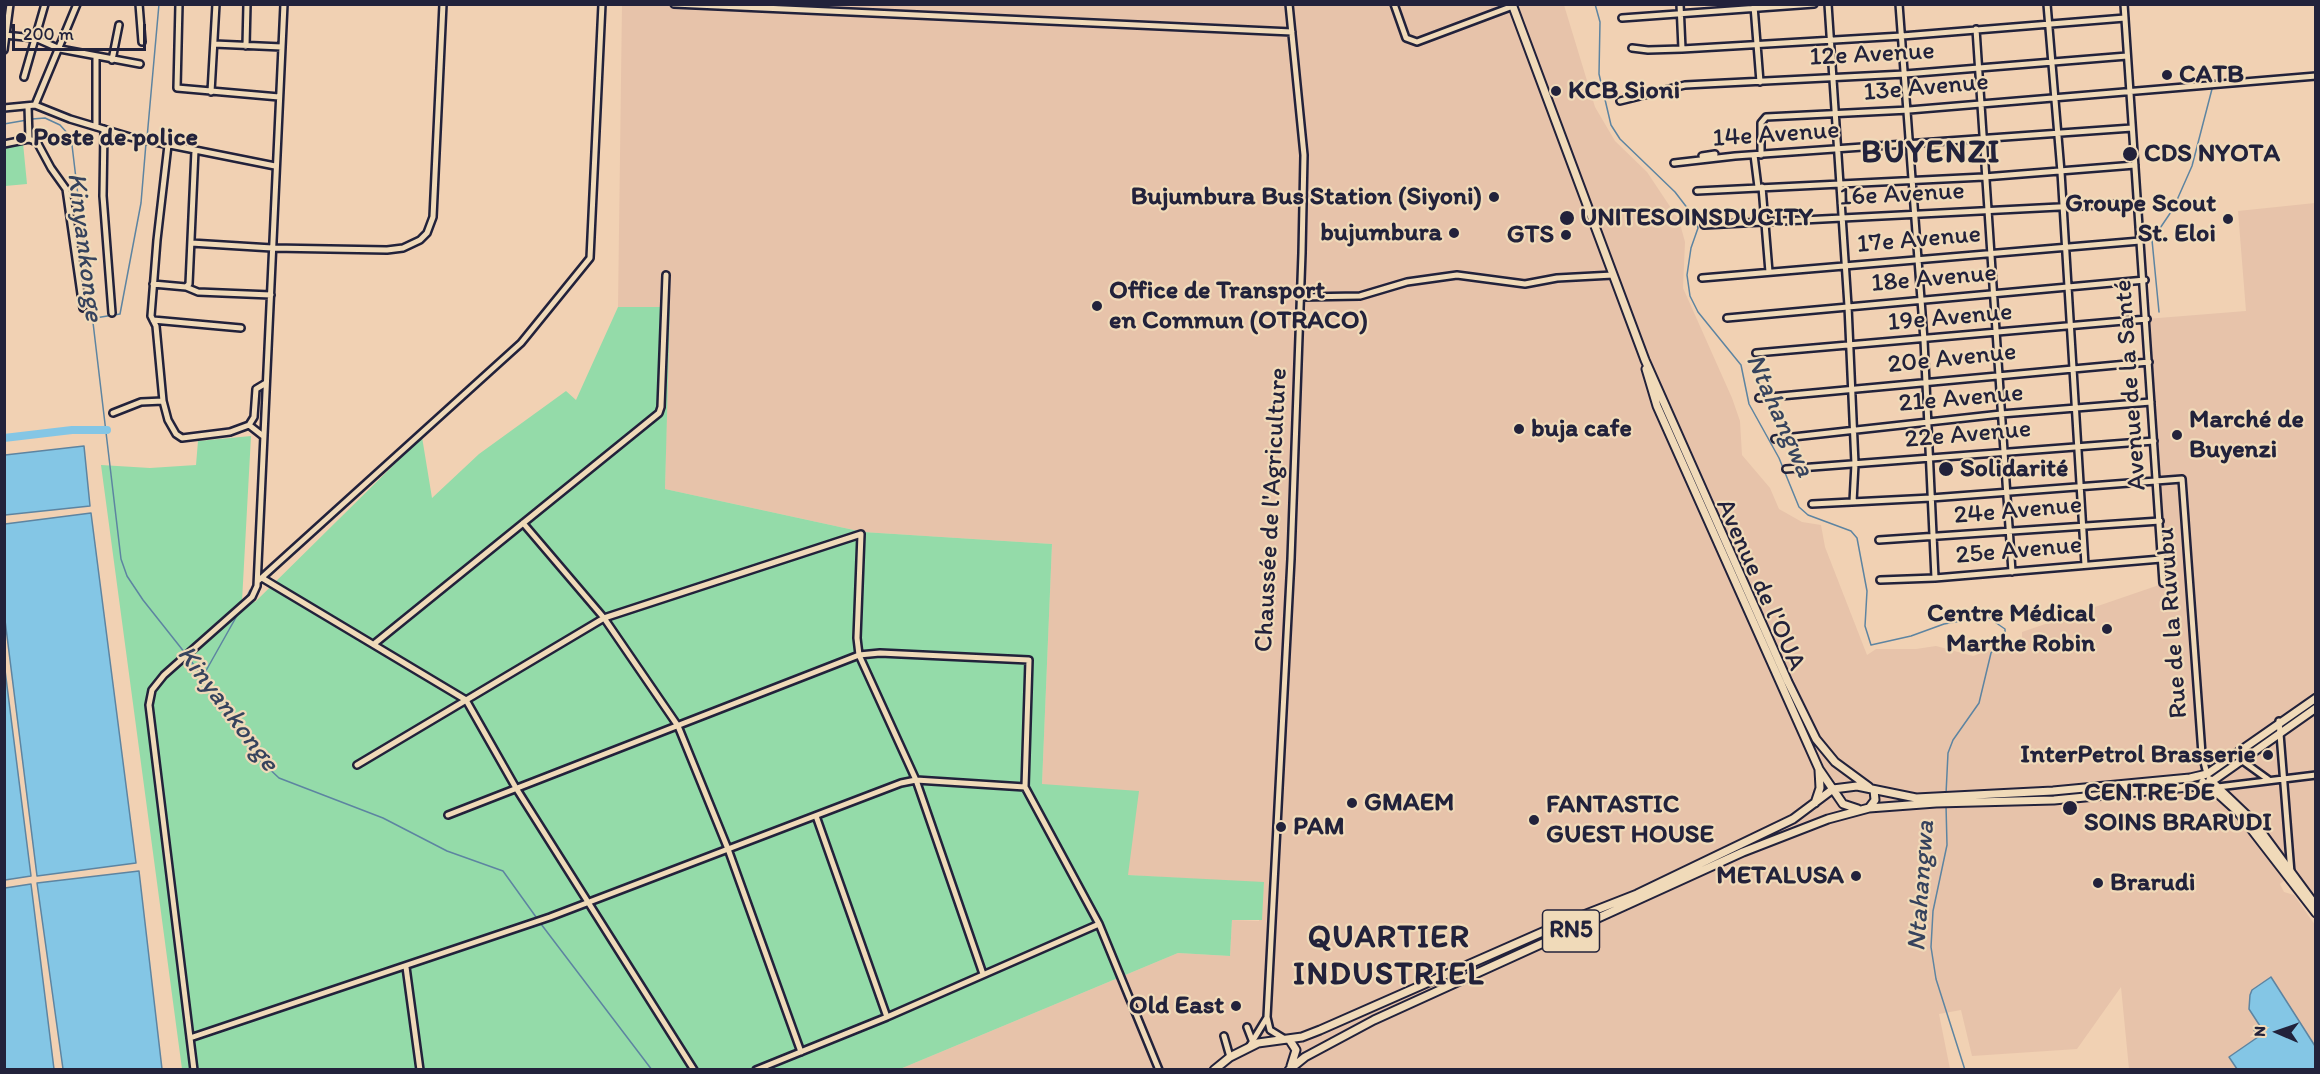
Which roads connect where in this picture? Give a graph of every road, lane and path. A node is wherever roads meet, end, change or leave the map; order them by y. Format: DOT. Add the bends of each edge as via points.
graph roads {
  1 [pos="10,4"];
  2 [pos="45,4"];
  3 [pos="77,4"];
  4 [pos="139,4"];
  5 [pos="179,4"];
  6 [pos="216,4"];
  7 [pos="247,4"];
  8 [pos="284,4"];
  9 [pos="444,4"];
  10 [pos="602,4"];
  11 [pos="674,4"];
  12 [pos="1289,4"];
  13 [pos="1394,4"];
  14 [pos="1680,4"];
  15 [pos="1814,4"];
  16 [pos="1828,4"];
  17 [pos="1899,4"];
  18 [pos="2047,4"];
  19 [pos="2124,4"];
  20 [pos="1512,5"];
  21 [pos="1754,6"];
  22 [pos="815,7"];
  23 [pos="1680,14"];
  24 [pos="1622,18"];
  25 [pos="2125,18"];
  26 [pos="2049,23"];
  27 [pos="119,25"];
  28 [pos="1976,29"];
  29 [pos="1292,32"];
  30 [pos="5,36"];
  31 [pos="1902,36"];
  32 [pos="35,38"];
  33 [pos="1830,40"];
  34 [pos="142,42"];
  35 [pos="214,44"];
  36 [pos="1758,44"];
  37 [pos="246,46"];
  38 [pos="282,47"];
  39 [pos="60,48"];
  40 [pos="1632,48"];
  41 [pos="1682,49"];
  42 [pos="4,50"];
  43 [pos="2127,56"];
  44 [pos="96,57"];
  45 [pos="112,60"];
  46 [pos="2052,61"];
  47 [pos="140,64"];
  48 [pos="1979,68"];
  49 [pos="1905,74"];
  50 [pos="2316,76"];
  51 [pos="24,77"];
  52 [pos="1832,77"];
  53 [pos="1760,82"];
  54 [pos="2129,90"];
  55 [pos="211,92"];
  56 [pos="279,97"];
  57 [pos="2054,97"];
  58 [pos="1620,101"];
  59 [pos="1980,103"];
  60 [pos="35,105"];
  61 [pos="27,106"];
  62 [pos="4,108"];
  63 [pos="1909,110"];
  64 [pos="1835,114"];
  65 [pos="96,127"];
  66 [pos="2132,128"];
  67 [pos="104,129"];
  68 [pos="2058,134"];
  69 [pos="29,139"];
  70 [pos="1981,140"];
  71 [pos="4,144"];
  72 [pos="168,145"];
  73 [pos="1911,145"];
  74 [pos="195,150"];
  75 [pos="1838,150"];
  76 [pos="1761,153"];
  77 [pos="1754,155"];
  78 [pos="1702,156"];
  79 [pos="1674,163"];
  80 [pos="2135,165"];
  81 [pos="275,166"];
  82 [pos="2061,172"];
  83 [pos="1984,177"];
  84 [pos="1914,180"];
  85 [pos="1840,183"];
  86 [pos="1760,187"];
  87 [pos="1697,191"];
  88 [pos="2138,203"];
  89 [pos="2063,207"];
  90 [pos="1986,210"];
  91 [pos="1916,214"];
  92 [pos="1842,218"];
  93 [pos="1763,222"];
  94 [pos="1704,225"];
  95 [pos="2140,241"];
  96 [pos="191,243"];
  97 [pos="272,248"];
  98 [pos="2065,248"];
  99 [pos="1992,254"];
  100 [pos="1918,259"];
  101 [pos="1845,265"];
  102 [pos="1769,272"];
  103 [pos="666,275"];
  104 [pos="1613,275"];
  105 [pos="1702,278"];
  106 [pos="2145,280"];
  107 [pos="153,284"];
  108 [pos="186,287"];
  109 [pos="2066,287"];
  110 [pos="1993,292"];
  111 [pos="271,295"];
  112 [pos="1301,297"];
  113 [pos="1921,299"];
  114 [pos="1848,306"];
  115 [pos="83,308"];
  116 [pos="112,313"];
  117 [pos="1727,318"];
  118 [pos="2147,319"];
  119 [pos="153,320"];
  120 [pos="2069,327"];
  121 [pos="241,328"];
  122 [pos="1996,333"];
  123 [pos="1924,340"];
  124 [pos="1850,346"];
  125 [pos="1756,353"];
  126 [pos="2149,362"];
  127 [pos="2071,367"];
  128 [pos="1999,374"];
  129 [pos="1925,381"];
  130 [pos="267,383"];
  131 [pos="1851,389"];
  132 [pos="1759,398"];
  133 [pos="163,400"];
  134 [pos="2151,402"];
  135 [pos="1660,404"];
  136 [pos="2076,408"];
  137 [pos="113,412"];
  138 [pos="2001,414"];
  139 [pos="1927,421"];
  140 [pos="249,425"];
  141 [pos="1853,429"];
  142 [pos="263,436"];
  143 [pos="1775,439"];
  144 [pos="2154,441"];
  145 [pos="2077,445"];
  146 [pos="2002,452"];
  147 [pos="1929,458"];
  148 [pos="1855,464"];
  149 [pos="1786,469"];
  150 [pos="2156,479"];
  151 [pos="2080,486"];
  152 [pos="2006,491"];
  153 [pos="1931,498"];
  154 [pos="1852,502"];
  155 [pos="1812,504"];
  156 [pos="2160,521"];
  157 [pos="523,523"];
  158 [pos="2084,525"];
  159 [pos="2010,531"];
  160 [pos="1934,538"];
  161 [pos="1879,540"];
  162 [pos="2161,559"];
  163 [pos="2085,565"];
  164 [pos="2012,572"];
  165 [pos="1935,578"];
  166 [pos="260,580"];
  167 [pos="1880,580"];
  168 [pos="2163,583"];
  169 [pos="604,618"];
  170 [pos="374,644"];
  171 [pos="859,655"];
  172 [pos="2316,698"];
  173 [pos="466,700"];
  174 [pos="2316,708"];
  175 [pos="2279,721"];
  176 [pos="678,726"];
  177 [pos="2280,732"];
  178 [pos="2233,754"];
  179 [pos="2242,760"];
  180 [pos="357,765"];
  181 [pos="1819,769"];
  182 [pos="2204,775"];
  183 [pos="2316,775"];
  184 [pos="2284,778"];
  185 [pos="916,780"];
  186 [pos="2269,780"];
  187 [pos="2208,783"];
  188 [pos="1025,787"];
  189 [pos="2218,787"];
  190 [pos="516,788"];
  191 [pos="1833,789"];
  192 [pos="1874,790"];
  193 [pos="1959,799"];
  194 [pos="1936,800"];
  195 [pos="1814,805"];
  196 [pos="1869,808"];
  197 [pos="1860,810"];
  198 [pos="448,815"];
  199 [pos="816,816"];
  200 [pos="728,849"];
  201 [pos="1715,855"];
  202 [pos="1719,863"];
  203 [pos="2291,877"];
  204 [pos="589,902"];
  205 [pos="2316,906"];
  206 [pos="2316,913"];
  207 [pos="1099,924"];
  208 [pos="1466,965"];
  209 [pos="406,967"];
  210 [pos="983,975"];
  211 [pos="1471,976"];
  212 [pos="887,1017"];
  213 [pos="1267,1017"];
  214 [pos="1247,1027"];
  215 [pos="1224,1036"];
  216 [pos="190,1038"];
  217 [pos="1286,1038"];
  218 [pos="1251,1043"];
  219 [pos="801,1052"];
  220 [pos="1230,1057"];
  221 [pos="1289,1069"];
  222 [pos="194,1070"];
  223 [pos="420,1070"];
  224 [pos="694,1070"];
  225 [pos="756,1070"];
  226 [pos="1160,1070"];
  227 [pos="1214,1070"];
  1 -- 30 [label="street"];
  2 -- 32 [label="street"];
  3 -- 39 [label="street"];
  4 -- 34 [label="street"];
  5 -- 55 [label="street" via="176,87"];
  6 -- 35 [label="street"];
  7 -- 37 [label="street"];
  8 -- 38 [label="street"];
  9 -- 97 [label="street" via="433,217 427,233 412,246 394,250"];
  10 -- 166 [label="street" via="590,258 521,343"];
  11 -- 22 [label="street"];
  12 -- 29 [label="street, Chaussée de l'Agriculture"];
  13 -- 20 [label="street" via="1406,38 1417,42"];
  14 -- 23 [label="street"];
  15 -- 21 [label="street"];
  16 -- 33 [label="street"];
  17 -- 31 [label="street"];
  18 -- 26 [label="street"];
  19 -- 25 [label="street, Avenue de la Santé"];
  20 -- 104 [label="main road, Avenue de l'OUA"];
  21 -- 23 [label="street"];
  21 -- 36 [label="street"];
  22 -- 29 [label="street"];
  23 -- 24 [label="street"];
  23 -- 41 [label="street"];
  25 -- 26 [label="street"];
  25 -- 43 [label="street, Avenue de la Santé"];
  26 -- 28 [label="street"];
  26 -- 46 [label="street"];
  27 -- 45 [label="street"];
  28 -- 31 [label="street"];
  28 -- 48 [label="street"];
  29 -- 112 [label="street, Chaussée de l'Agriculture" via="1304,155"];
  30 -- 32 [label="street"];
  30 -- 42 [label="street"];
  31 -- 33 [label="street"];
  31 -- 49 [label="street"];
  32 -- 39 [label="street"];
  32 -- 51 [label="street"];
  33 -- 36 [label="street"];
  33 -- 52 [label="street"];
  35 -- 37 [label="street"];
  35 -- 55 [label="street"];
  36 -- 41 [label="street"];
  36 -- 53 [label="street"];
  37 -- 38 [label="street"];
  38 -- 56 [label="street"];
  39 -- 44 [label="street"];
  39 -- 60 [label="street"];
  40 -- 41 [label="street"];
  43 -- 46 [label="street, 12e Avenue"];
  43 -- 54 [label="street, Avenue de la Santé"];
  44 -- 45 [label="street"];
  44 -- 65 [label="street"];
  45 -- 47 [label="street"];
  46 -- 48 [label="street, 12e Avenue"];
  46 -- 57 [label="street"];
  48 -- 49 [label="street, 12e Avenue"];
  48 -- 59 [label="street"];
  49 -- 52 [label="street, 12e Avenue"];
  49 -- 63 [label="street"];
  50 -- 54 [label="street, 13e Avenue"];
  52 -- 53 [label="street, 12e Avenue"];
  52 -- 64 [label="street"];
  53 -- 58 [label="street, 12e Avenue" via="1685,85"];
  54 -- 57 [label="street, 13e Avenue"];
  54 -- 66 [label="street, Avenue de la Santé"];
  55 -- 56 [label="street"];
  56 -- 81 [label="street"];
  57 -- 59 [label="street, 13e Avenue"];
  57 -- 68 [label="street"];
  59 -- 63 [label="street, 13e Avenue"];
  59 -- 70 [label="street"];
  60 -- 61 [label="street"];
  60 -- 65 [label="street"];
  61 -- 62 [label="street"];
  61 -- 69 [label="street"];
  63 -- 64 [label="street, 13e Avenue"];
  63 -- 73 [label="street"];
  64 -- 75 [label="street"];
  64 -- 76 [label="street, 13e Avenue" via="1766,117 1761,123"];
  65 -- 67 [label="street"];
  66 -- 68 [label="street, 14e Avenue"];
  66 -- 80 [label="street, Avenue de la Santé"];
  67 -- 72 [label="street"];
  67 -- 116 [label="street" via="103,196"];
  68 -- 70 [label="street, 14e Avenue"];
  68 -- 82 [label="street"];
  69 -- 71 [label="street"];
  69 -- 115 [label="street" via="38,142 66,189"];
  70 -- 73 [label="street, 14e Avenue"];
  70 -- 83 [label="street"];
  72 -- 74 [label="street"];
  72 -- 107 [label="street"];
  73 -- 75 [label="street, 14e Avenue"];
  73 -- 84 [label="street"];
  74 -- 81 [label="street"];
  74 -- 96 [label="street"];
  75 -- 76 [label="street, 14e Avenue"];
  75 -- 85 [label="street"];
  76 -- 77 [label="street, 14e Avenue"];
  76 -- 78 [label="street"];
  77 -- 79 [label="street, 14e Avenue"];
  77 -- 86 [label="street"];
  80 -- 82 [label="street"];
  80 -- 88 [label="street, Avenue de la Santé"];
  81 -- 97 [label="street"];
  82 -- 83 [label="street"];
  82 -- 89 [label="street"];
  83 -- 84 [label="street"];
  83 -- 90 [label="street"];
  84 -- 85 [label="street"];
  84 -- 91 [label="street"];
  85 -- 86 [label="street"];
  85 -- 92 [label="street"];
  86 -- 87 [label="street"];
  86 -- 93 [label="street"];
  88 -- 89 [label="street, 16e Avenue"];
  88 -- 95 [label="street, Avenue de la Santé"];
  89 -- 90 [label="street, 16e Avenue"];
  89 -- 98 [label="street"];
  90 -- 91 [label="street, 16e Avenue"];
  90 -- 99 [label="street"];
  91 -- 92 [label="street, 16e Avenue"];
  91 -- 100 [label="street"];
  92 -- 93 [label="street, 16e Avenue"];
  92 -- 101 [label="street"];
  93 -- 94 [label="street, 16e Avenue"];
  93 -- 102 [label="street"];
  95 -- 98 [label="street, 17e Avenue"];
  95 -- 106 [label="street, Avenue de la Santé"];
  96 -- 97 [label="street"];
  96 -- 108 [label="street"];
  97 -- 111 [label="street"];
  98 -- 99 [label="street, 17e Avenue"];
  98 -- 109 [label="street"];
  99 -- 100 [label="street, 17e Avenue"];
  99 -- 110 [label="street"];
  100 -- 101 [label="street, 17e Avenue"];
  100 -- 113 [label="street"];
  101 -- 102 [label="street, 17e Avenue"];
  101 -- 114 [label="street"];
  102 -- 105 [label="street, 17e Avenue"];
  103 -- 157 [label="street" via="661,410"];
  104 -- 112 [label="street" via="1525,284 1457,275 1407,282 1360,297"];
  104 -- 135 [label="main road, Avenue de l'OUA" via="1645,360 1648,383"];
  106 -- 109 [label="street, 18e Avenue"];
  106 -- 118 [label="street, Avenue de la Santé"];
  107 -- 108 [label="street"];
  107 -- 119 [label="street"];
  108 -- 111 [label="street" via="198,292"];
  109 -- 110 [label="street, 18e Avenue"];
  109 -- 120 [label="street"];
  110 -- 113 [label="street, 18e Avenue"];
  110 -- 122 [label="street"];
  111 -- 130 [label="street"];
  112 -- 213 [label="street, Chaussée de l'Agriculture" via="1292,559"];
  113 -- 114 [label="street, 18e Avenue"];
  113 -- 123 [label="street"];
  114 -- 117 [label="street, 18e Avenue"];
  114 -- 124 [label="street"];
  118 -- 120 [label="street, 19e Avenue"];
  118 -- 126 [label="street, Avenue de la Santé"];
  119 -- 121 [label="street"];
  119 -- 133 [label="street"];
  120 -- 122 [label="street, 19e Avenue"];
  120 -- 127 [label="street"];
  122 -- 123 [label="street, 19e Avenue"];
  122 -- 128 [label="street"];
  123 -- 124 [label="street, 19e Avenue"];
  123 -- 129 [label="street"];
  124 -- 125 [label="street, 19e Avenue"];
  124 -- 131 [label="street"];
  126 -- 127 [label="street, 20e Avenue"];
  126 -- 134 [label="street, Avenue de la Santé"];
  127 -- 128 [label="street, 20e Avenue"];
  127 -- 136 [label="street"];
  128 -- 129 [label="street, 20e Avenue"];
  128 -- 138 [label="street"];
  129 -- 131 [label="street, 20e Avenue"];
  129 -- 139 [label="street"];
  130 -- 140 [label="street" via="256,389 254,417"];
  130 -- 142 [label="street"];
  131 -- 132 [label="street, 20e Avenue"];
  131 -- 141 [label="street"];
  133 -- 137 [label="street" via="141,402"];
  133 -- 140 [label="street" via="168,420 182,438 230,432"];
  134 -- 136 [label="street, 21e Avenue"];
  134 -- 144 [label="street, Avenue de la Santé"];
  135 -- 181 [label="main road, Avenue de l'OUA"];
  135 -- 192 [label="main road, Avenue de l'OUA" via="1809,728 1835,762"];
  136 -- 138 [label="street, 21e Avenue"];
  136 -- 145 [label="street"];
  138 -- 139 [label="street, 21e Avenue"];
  138 -- 146 [label="street"];
  139 -- 141 [label="street, 21e Avenue"];
  139 -- 147 [label="street"];
  140 -- 142 [label="street"];
  141 -- 143 [label="street, 21e Avenue"];
  141 -- 148 [label="street"];
  142 -- 166 [label="street"];
  144 -- 145 [label="street, 22e Avenue"];
  144 -- 150 [label="street, Avenue de la Santé"];
  145 -- 146 [label="street, 22e Avenue"];
  145 -- 151 [label="street"];
  146 -- 147 [label="street, 22e Avenue"];
  146 -- 152 [label="street"];
  147 -- 148 [label="street, 22e Avenue"];
  147 -- 153 [label="street"];
  148 -- 149 [label="street, 22e Avenue"];
  148 -- 154 [label="street"];
  150 -- 151 [label="street"];
  150 -- 156 [label="street, Avenue de la Santé"];
  150 -- 182 [label="street, Rue de la Ruvubu" via="2182,479"];
  151 -- 152 [label="street"];
  151 -- 158 [label="street"];
  152 -- 153 [label="street"];
  152 -- 159 [label="street"];
  153 -- 154 [label="street"];
  153 -- 160 [label="street"];
  154 -- 155 [label="street"];
  156 -- 158 [label="street, 24e Avenue"];
  156 -- 162 [label="street, Avenue de la Santé"];
  157 -- 169 [label="street"];
  157 -- 170 [label="street"];
  158 -- 159 [label="street, 24e Avenue"];
  158 -- 163 [label="street"];
  159 -- 160 [label="street, 24e Avenue"];
  159 -- 164 [label="street"];
  160 -- 161 [label="street, 24e Avenue"];
  160 -- 165 [label="street"];
  162 -- 163 [label="street, 25e Avenue"];
  162 -- 168 [label="street, Avenue de la Santé"];
  163 -- 164 [label="street, 25e Avenue"];
  164 -- 165 [label="street, 25e Avenue"];
  165 -- 167 [label="street, 25e Avenue"];
  166 -- 170 [label="street"];
  166 -- 216 [label="street" via="252,597 158,681 149,705"];
  169 -- 171 [label="street" via="861,534"];
  169 -- 173 [label="street"];
  169 -- 176 [label="street"];
  170 -- 173 [label="street"];
  171 -- 176 [label="street"];
  171 -- 185 [label="street"];
  171 -- 188 [label="street" via="880,652 1029,660"];
  172 -- 175 [label="main road"];
  173 -- 180 [label="street"];
  173 -- 190 [label="street"];
  174 -- 177 [label="main road, RN5"];
  175 -- 177 [label="street"];
  175 -- 178 [label="main road"];
  176 -- 190 [label="street"];
  176 -- 200 [label="street"];
  177 -- 179 [label="main road, RN5"];
  177 -- 184 [label="street"];
  178 -- 179 [label="street"];
  178 -- 182 [label="main road"];
  179 -- 186 [label="street"];
  179 -- 187 [label="main road, RN5"];
  181 -- 191 [label="main road, Avenue de l'OUA"];
  181 -- 195 [label="main road" via="1820,788"];
  182 -- 187 [label="main road"];
  182 -- 193 [label="main road, RN5" via="2125,786"];
  183 -- 184 [label="street"];
  184 -- 186 [label="street"];
  184 -- 203 [label="street"];
  185 -- 188 [label="street"];
  185 -- 199 [label="street"];
  185 -- 210 [label="street"];
  186 -- 189 [label="street"];
  187 -- 189 [label="main road"];
  187 -- 193 [label="main road, RN5" via="2174,790 2054,800"];
  187 -- 203 [label="main road" via="2238,812"];
  188 -- 207 [label="street"];
  189 -- 203 [label="main road" via="2254,822"];
  190 -- 198 [label="street"];
  190 -- 204 [label="street"];
  191 -- 192 [label="main road, RN5" via="1857,786"];
  191 -- 195 [label="main road, RN5"];
  191 -- 197 [label="main road, Avenue de l'OUA" via="1843,804"];
  192 -- 194 [label="main road, RN5"];
  192 -- 196 [label="main road" via="1875,800"];
  193 -- 194 [label="main road, RN5"];
  194 -- 196 [label="main road, RN5"];
  195 -- 201 [label="main road, RN5" via="1793,819"];
  196 -- 197 [label="main road, RN5"];
  197 -- 202 [label="main road, RN5"];
  199 -- 200 [label="street"];
  199 -- 212 [label="street"];
  200 -- 204 [label="street"];
  200 -- 219 [label="street"];
  201 -- 202 [label="main road"];
  201 -- 208 [label="main road, RN5" via="1636,894"];
  202 -- 211 [label="main road, RN5"];
  203 -- 205 [label="main road"];
  203 -- 206 [label="main road"];
  204 -- 209 [label="street"];
  204 -- 224 [label="street"];
  207 -- 210 [label="street"];
  207 -- 226 [label="street"];
  208 -- 211 [label="main road"];
  208 -- 217 [label="main road, RN5" via="1320,1030"];
  209 -- 216 [label="street"];
  209 -- 223 [label="street"];
  210 -- 212 [label="street"];
  211 -- 221 [label="main road, RN5" via="1374,1020"];
  212 -- 219 [label="street"];
  213 -- 217 [label="street" via="1270,1030"];
  213 -- 218 [label="street, Chaussée de l'Agriculture"];
  214 -- 218 [label="street"];
  215 -- 220 [label="street"];
  216 -- 222 [label="street"];
  217 -- 218 [label="main road, RN5"];
  217 -- 221 [label="main road, RN5" via="1296,1054"];
  218 -- 220 [label="main road, RN5"];
  219 -- 225 [label="street"];
  220 -- 227 [label="main road, RN5"];
}
